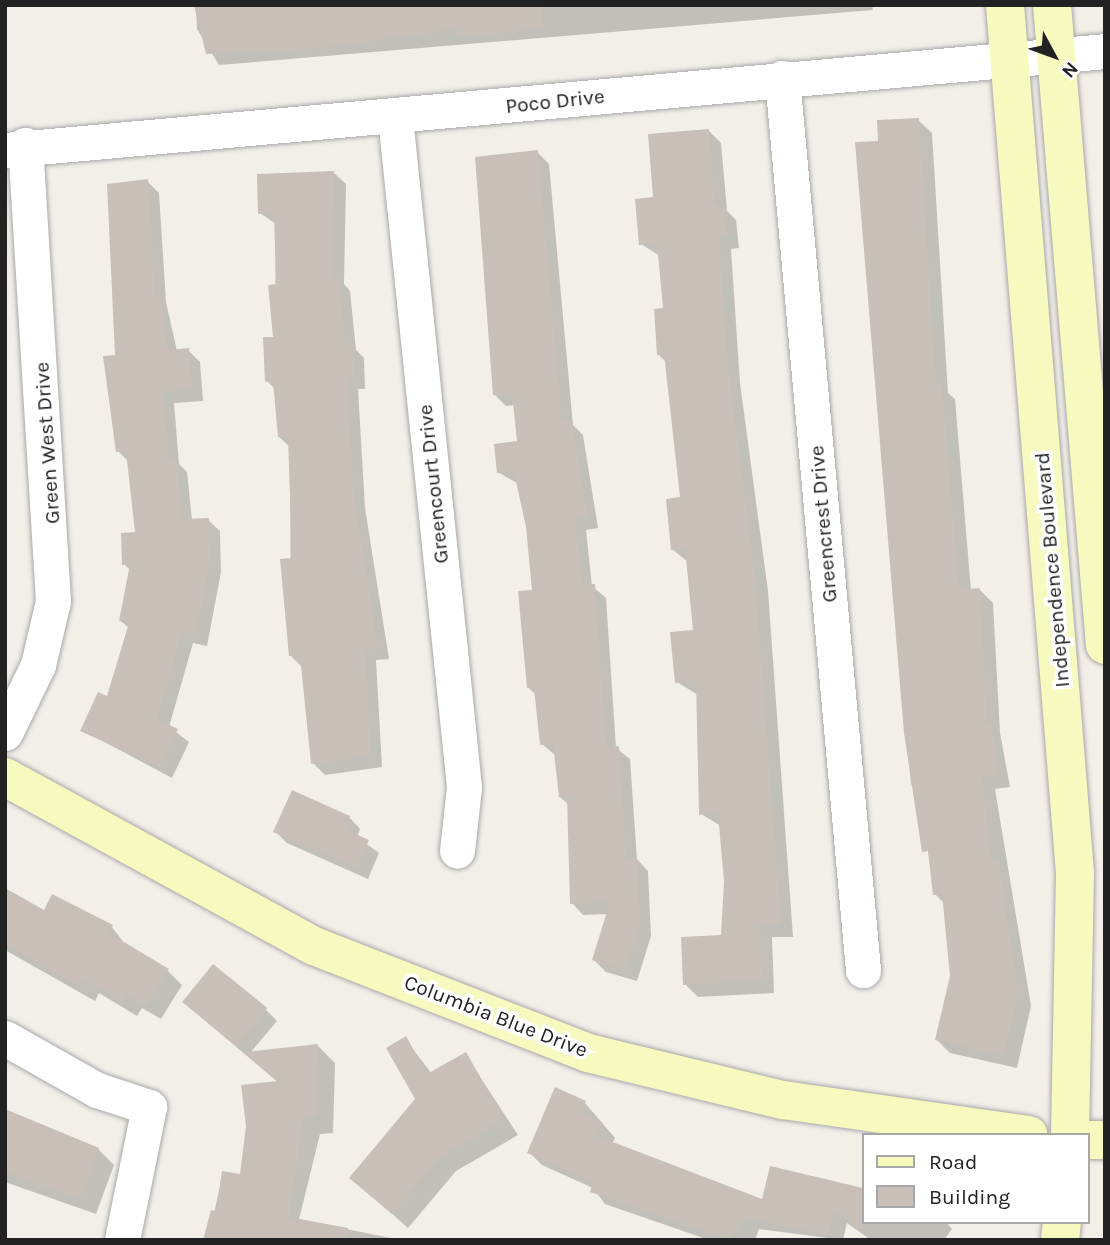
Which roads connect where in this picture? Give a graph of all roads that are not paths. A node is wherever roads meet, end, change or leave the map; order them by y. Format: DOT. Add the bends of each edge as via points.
graph roads {
  1 [pos="1005,5"];
  2 [pos="1052,5"];
  3 [pos="1105,51"];
  4 [pos="1056,54"];
  5 [pos="1010,57"];
  6 [pos="782,78"];
  7 [pos="395,117"];
  8 [pos="15,148"];
  9 [pos="1101,587"];
  10 [pos="1054,590"];
  11 [pos="1105,645"];
  12 [pos="5,733"];
  13 [pos="5,777"];
  14 [pos="457,851"];
  15 [pos="863,971"];
  16 [pos="5,1038"];
  17 [pos="1015,1133"];
  18 [pos="1070,1133"];
  19 [pos="122,1240"];
  1 -- 5 [label="main road, Independence Boulevard"];
  2 -- 4 [label="main road"];
  3 -- 4 [label="street, Poco Drive"];
  4 -- 5 [label="street, Poco Drive"];
  4 -- 9 [label="main road"];
  5 -- 6 [label="street, Poco Drive"];
  5 -- 10 [label="main road, Independence Boulevard"];
  6 -- 7 [label="street, Poco Drive"];
  6 -- 15 [label="street, Greencrest Drive"];
  7 -- 8 [label="street, Poco Drive"];
  7 -- 14 [label="street, Greencourt Drive" via="464,787"];
  8 -- 12 [label="street, Green West Drive" via="54,534 53,601 38,665"];
  9 -- 10 [label="main road"];
  9 -- 11 [label="main road"];
  10 -- 18 [label="main road, Independence Boulevard" via="1075,874"];
  13 -- 17 [label="main road, Columbia Blue Drive" via="314,946 588,1053 783,1100"];
  16 -- 19 [label="street" via="97,1090 149,1107"];
}
